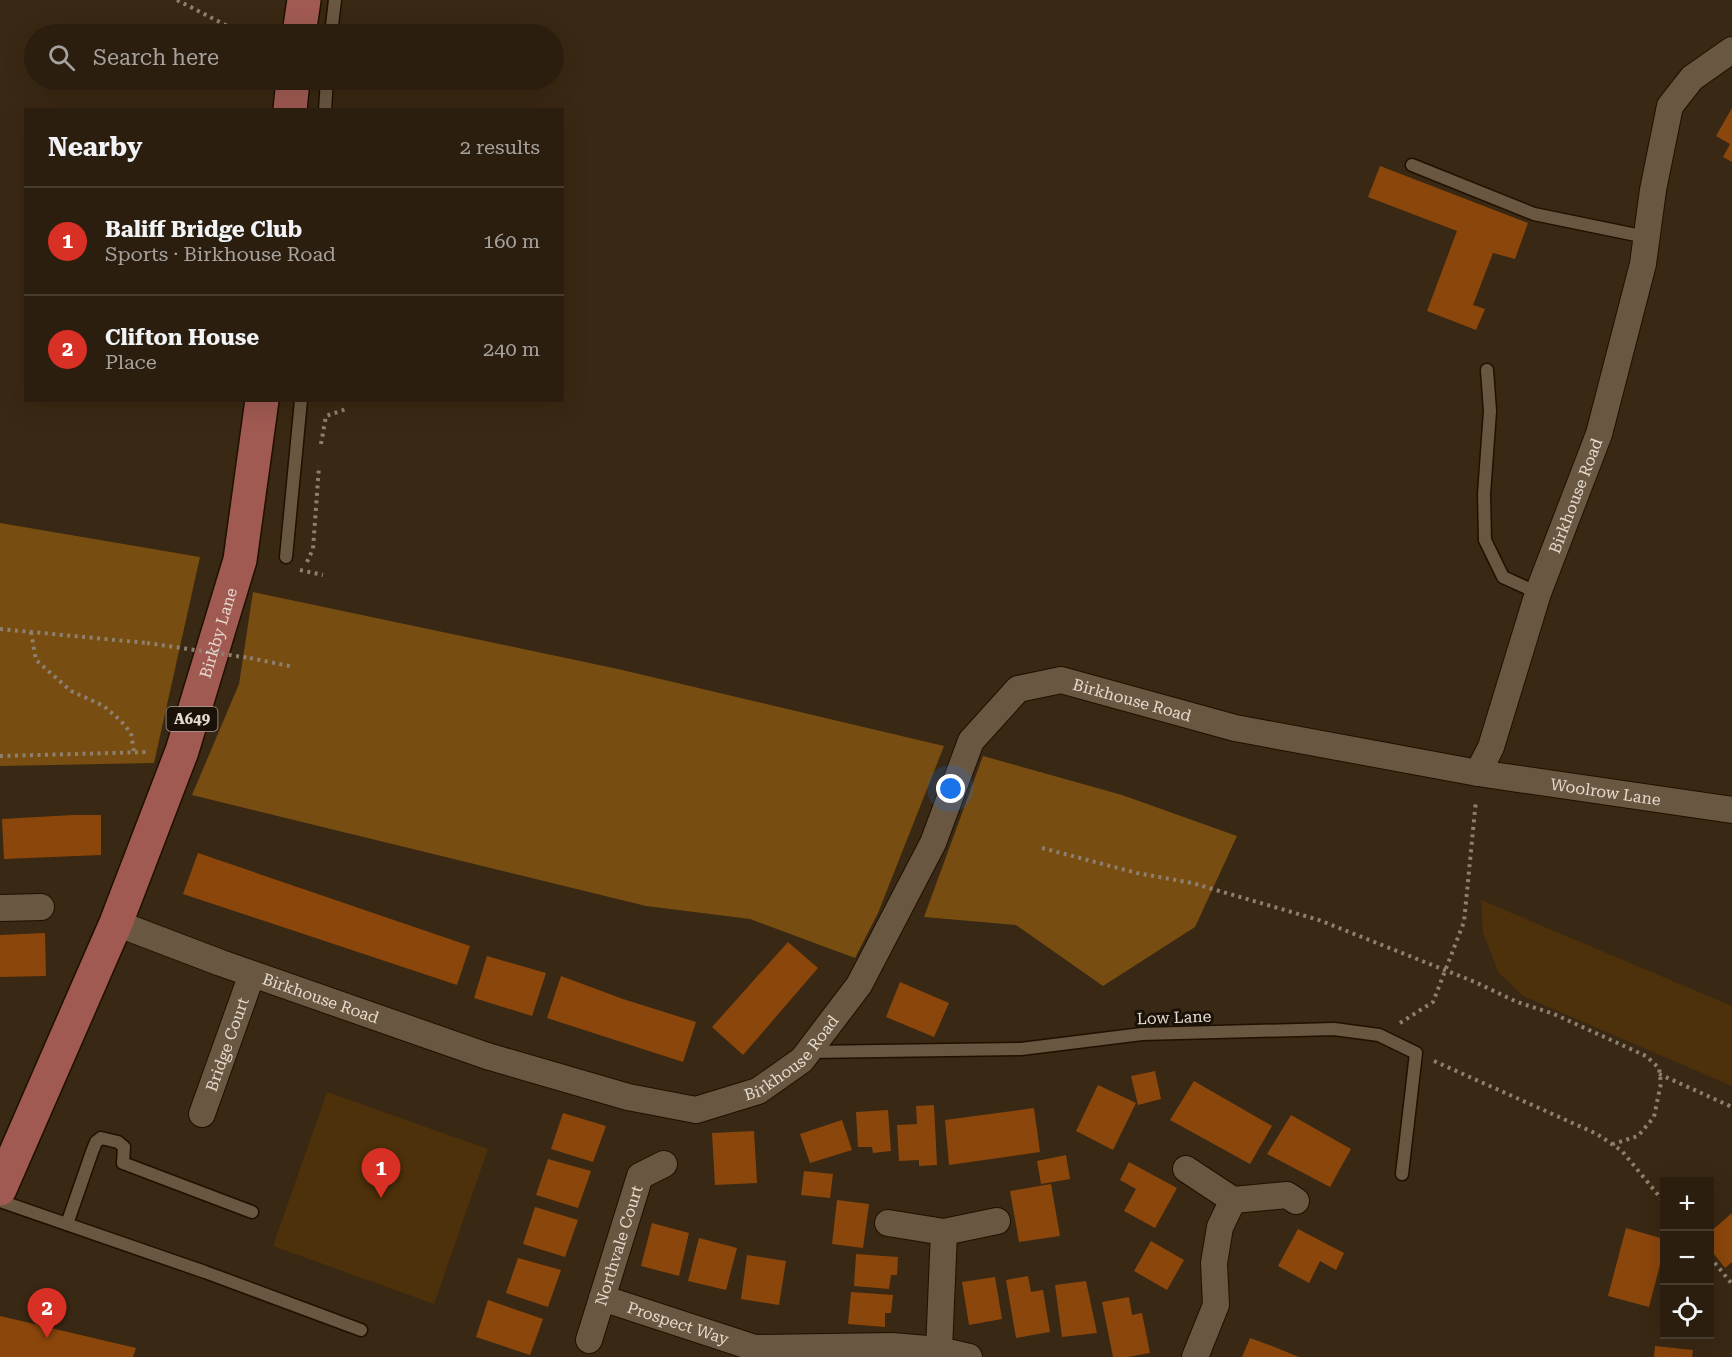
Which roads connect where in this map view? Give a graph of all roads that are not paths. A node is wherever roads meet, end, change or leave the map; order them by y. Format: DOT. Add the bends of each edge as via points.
graph roads {
  1 [pos="304,0"];
  2 [pos="335,0"];
  3 [pos="300,24"];
  4 [pos="332,24"];
  5 [pos="1732,50"];
  6 [pos="292,90"];
  7 [pos="326,90"];
  8 [pos="290,108"];
  9 [pos="325,108"];
  10 [pos="1412,165"];
  11 [pos="1646,237"];
  12 [pos="1486,370"];
  13 [pos="262,402"];
  14 [pos="301,402"];
  15 [pos="286,557"];
  16 [pos="1538,593"];
  17 [pos="1478,773"];
  18 [pos="1732,810"];
  19 [pos="40,907"];
  20 [pos="0,908"];
  21 [pos="116,923"];
  22 [pos="252,974"];
  23 [pos="808,1052"];
  24 [pos="202,1114"];
  25 [pos="664,1164"];
  26 [pos="1186,1169"];
  27 [pos="1402,1174"];
  28 [pos="0,1189"];
  29 [pos="1233,1200"];
  30 [pos="0,1201"];
  31 [pos="1296,1201"];
  32 [pos="252,1212"];
  33 [pos="997,1221"];
  34 [pos="888,1223"];
  35 [pos="68,1224"];
  36 [pos="944,1232"];
  37 [pos="602,1298"];
  38 [pos="361,1330"];
  39 [pos="589,1340"];
  40 [pos="939,1350"];
  41 [pos="969,1357"];
  42 [pos="1195,1357"];
  1 -- 3 [label="main road"];
  2 -- 4 [label="lane"];
  5 -- 11 [label="street, Birkhouse Road" via="1692,78 1670,106"];
  6 -- 8 [label="main road"];
  7 -- 9 [label="lane"];
  10 -- 11 [label="lane" via="1534,214"];
  11 -- 16 [label="street, Birkhouse Road" via="1599,434"];
  12 -- 16 [label="lane" via="1490,411 1485,540 1503,577"];
  13 -- 21 [label="main road, Birkby Lane / A649" via="240,560 183,751"];
  14 -- 15 [label="lane"];
  16 -- 17 [label="street, Birkhouse Road" via="1491,747"];
  17 -- 18 [label="street, Woolrow Lane"];
  17 -- 23 [label="street, Birkhouse Road" via="1235,728 1061,680 1018,689 970,741 933,843 859,985"];
  19 -- 20 [label="street"];
  21 -- 22 [label="street, Birkhouse Road"];
  21 -- 28 [label="main road, A649"];
  22 -- 23 [label="street, Birkhouse Road" via="487,1056 628,1097 696,1110 758,1091"];
  22 -- 24 [label="street, Bridge Court"];
  23 -- 27 [label="lane, Low Lane" via="1021,1048 1142,1034 1334,1029 1379,1035 1416,1053"];
  25 -- 37 [label="street, Northvale Court" via="639,1176"];
  26 -- 29 [label="street"];
  29 -- 31 [label="street" via="1287,1195"];
  29 -- 42 [label="street" via="1220,1227 1214,1263 1216,1305"];
  30 -- 35 [label="lane"];
  32 -- 35 [label="lane" via="123,1163 124,1148 118,1142 100,1138"];
  33 -- 36 [label="street"];
  34 -- 36 [label="street"];
  35 -- 38 [label="lane"];
  36 -- 40 [label="street"];
  37 -- 39 [label="street, Northvale Court"];
  37 -- 40 [label="street, Prospect Way" via="755,1348 891,1346"];
  40 -- 41 [label="street, Prospect Way"];
}
